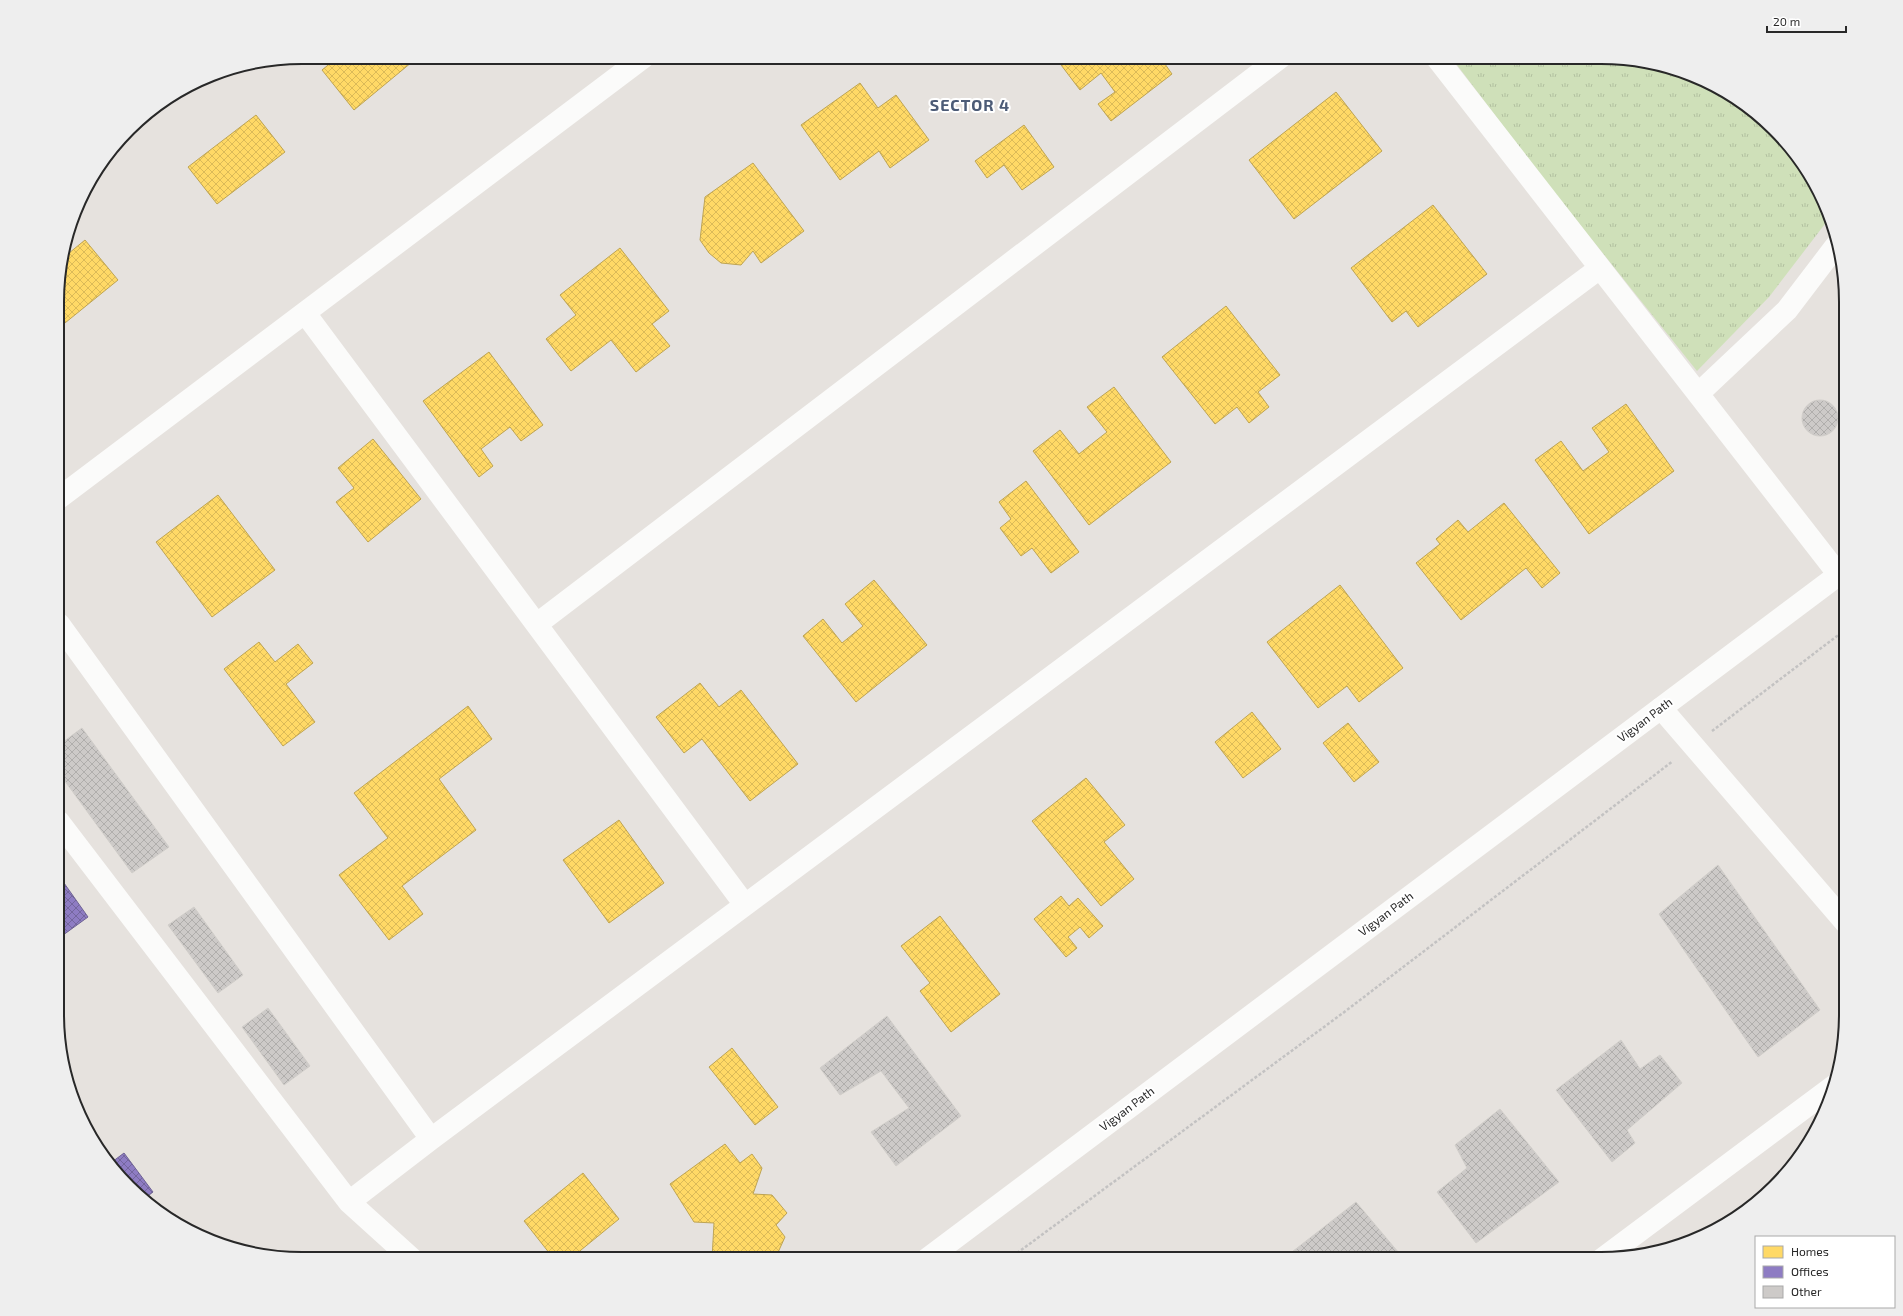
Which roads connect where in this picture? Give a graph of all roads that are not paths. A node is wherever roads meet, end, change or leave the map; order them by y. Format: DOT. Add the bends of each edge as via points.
graph roads {
  1 [pos="635,64"];
  2 [pos="1272,64"];
  3 [pos="1441,64"];
  4 [pos="1833,250"];
  5 [pos="1600,268"];
  6 [pos="305,313"];
  7 [pos="1698,394"];
  8 [pos="64,494"];
  9 [pos="1839,568"];
  10 [pos="1839,574"];
  11 [pos="537,624"];
  12 [pos="64,631"];
  13 [pos="1661,708"];
  14 [pos="64,829"];
  15 [pos="745,905"];
  16 [pos="1839,914"];
  17 [pos="1826,1092"];
  18 [pos="431,1139"];
  19 [pos="350,1202"];
  20 [pos="1612,1251"];
  21 [pos="405,1252"];
  22 [pos="936,1252"];
  1 -- 6 [label="street"];
  2 -- 11 [label="street"];
  3 -- 5 [label="street"];
  4 -- 7 [label="street" via="1787,310"];
  5 -- 7 [label="street"];
  5 -- 15 [label="street"];
  6 -- 8 [label="street"];
  6 -- 11 [label="street"];
  7 -- 9 [label="street"];
  10 -- 13 [label="street, Vigyan Path"];
  11 -- 15 [label="street"];
  12 -- 18 [label="street"];
  13 -- 16 [label="street"];
  13 -- 22 [label="street, Vigyan Path"];
  14 -- 19 [label="street"];
  15 -- 18 [label="street"];
  17 -- 20 [label="street"];
  18 -- 19 [label="street"];
  19 -- 21 [label="street"];
}
